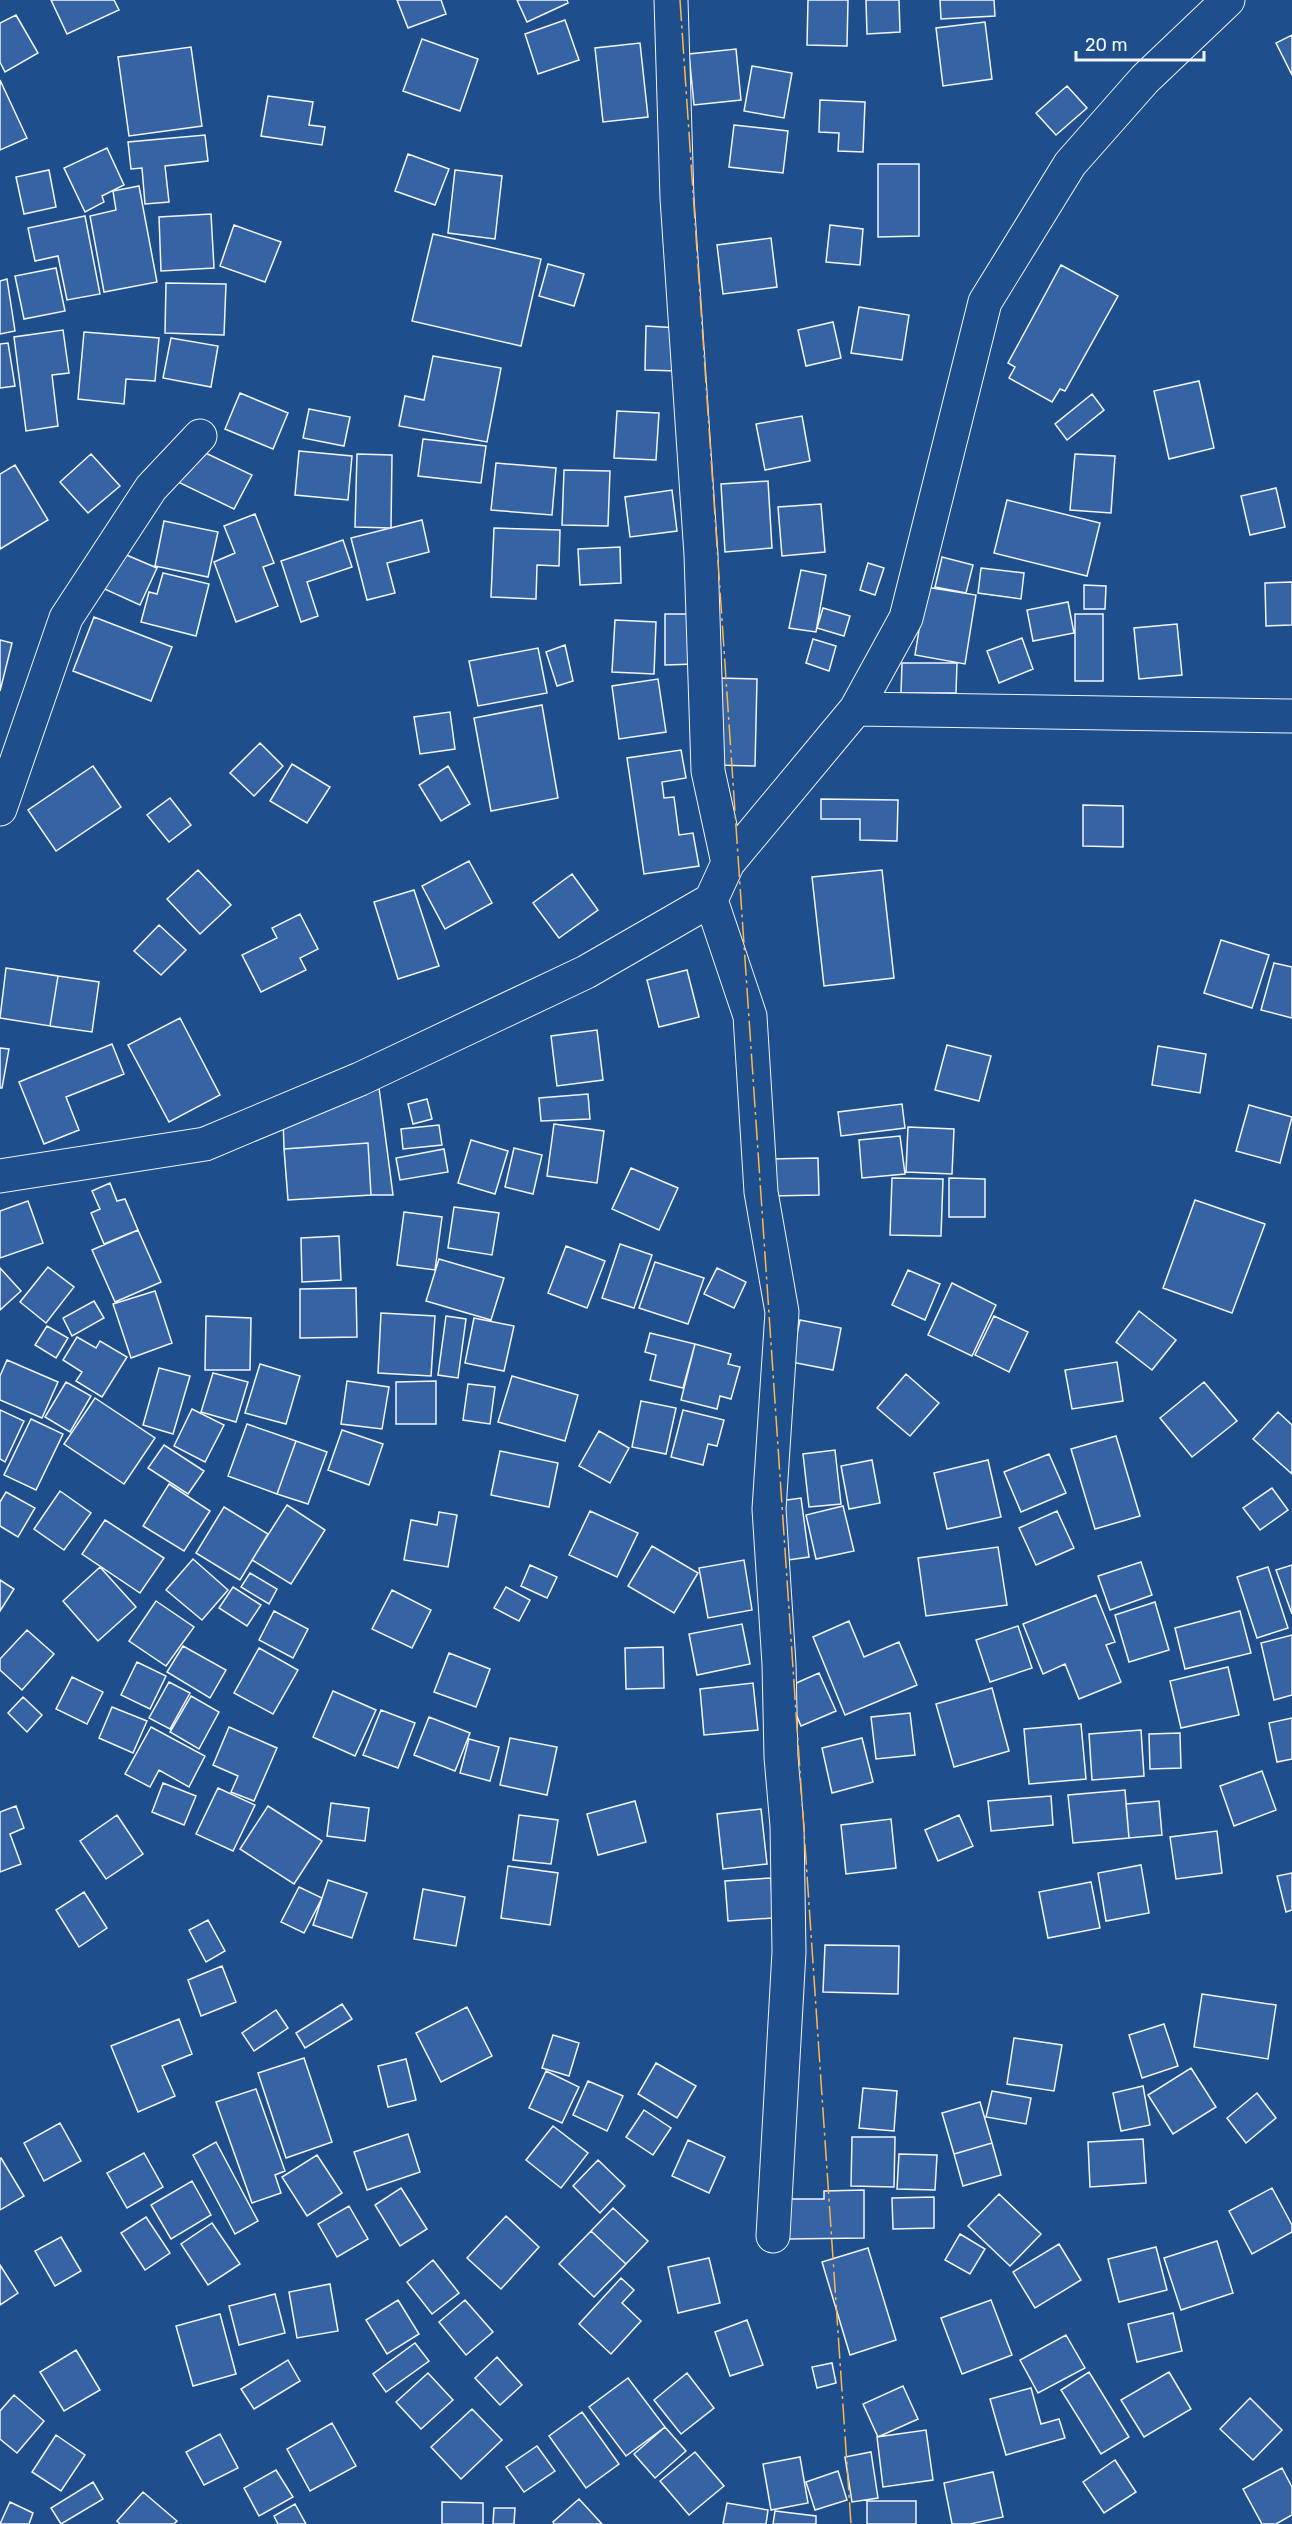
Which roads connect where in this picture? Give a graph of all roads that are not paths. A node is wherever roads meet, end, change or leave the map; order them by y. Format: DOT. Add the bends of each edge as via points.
graph roads {
  1 [pos="671,0"];
  2 [pos="1228,0"];
  3 [pos="200,436"];
  4 [pos="856,709"];
  5 [pos="1292,716"];
  6 [pos="0,809"];
  7 [pos="728,862"];
  8 [pos="711,900"];
  9 [pos="0,1176"];
  10 [pos="773,2236"];
  1 -- 7 [label="street" via="677,198 701,555 708,771"];
  2 -- 4 [label="street" via="1145,79 1070,164 985,302 906,618"];
  3 -- 6 [label="street" via="151,488 66,618"];
  4 -- 5 [label="street"];
  4 -- 7 [label="street"];
  7 -- 8 [label="street"];
  8 -- 9 [label="street" via="586,972 360,1080 206,1144"];
  8 -- 10 [label="street" via="750,1016 761,1192 782,1312 769,1509 787,1826 789,1952"];
}
